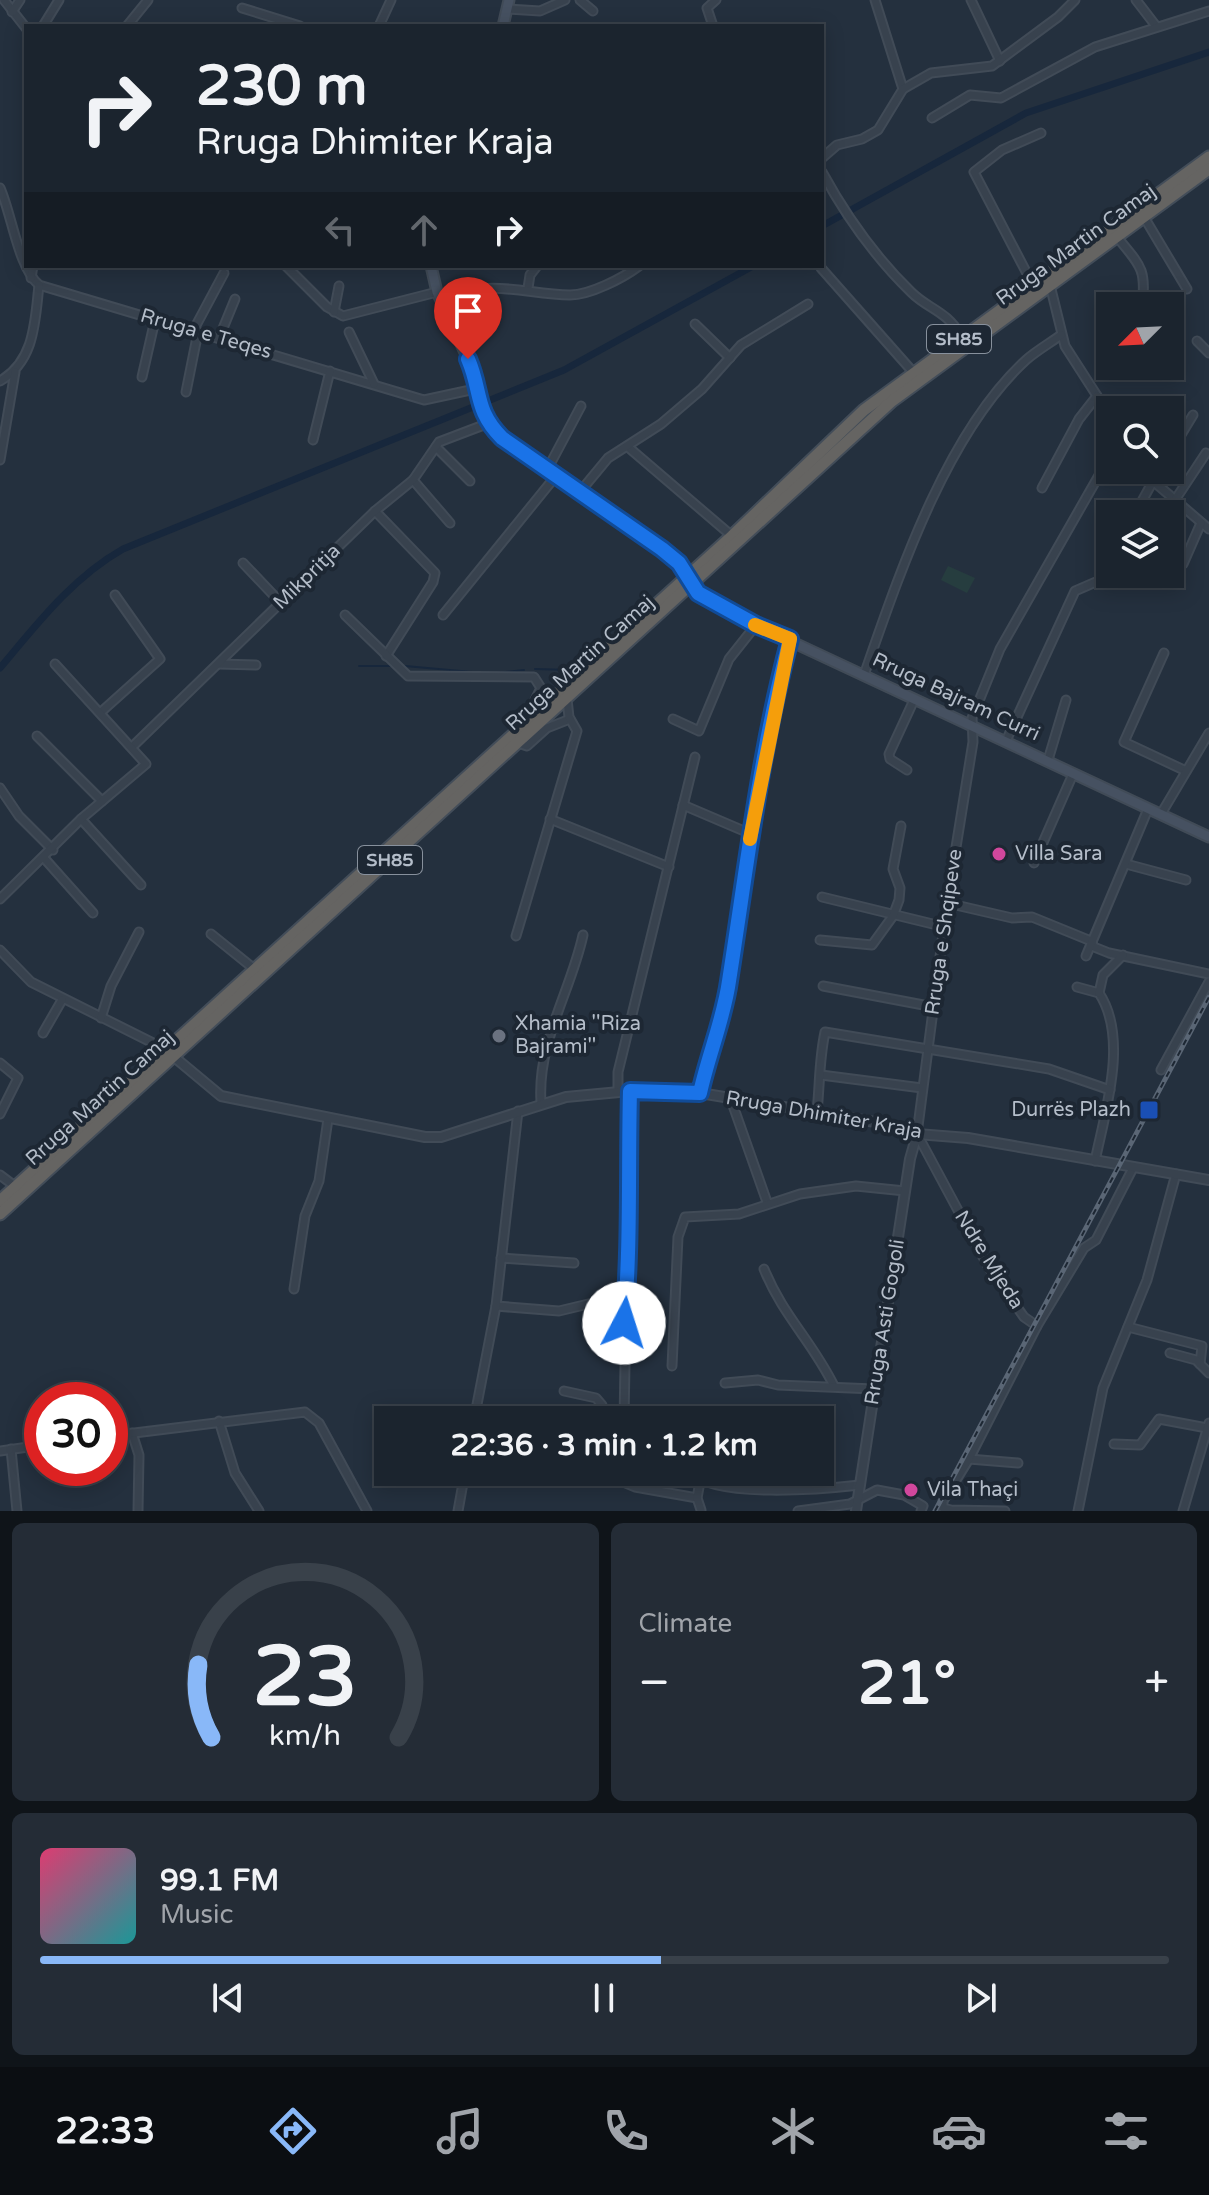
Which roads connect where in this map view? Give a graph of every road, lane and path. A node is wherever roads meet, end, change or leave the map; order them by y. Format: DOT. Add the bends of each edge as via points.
graph roads {
  1 [pos="4,0"];
  2 [pos="20,0"];
  3 [pos="59,0"];
  4 [pos="148,0"];
  5 [pos="258,0"];
  6 [pos="391,0"];
  7 [pos="565,0"];
  8 [pos="580,0"];
  9 [pos="716,0"];
  10 [pos="875,0"];
  11 [pos="971,0"];
  12 [pos="1074,0"];
  13 [pos="1136,0"];
  14 [pos="508,4"];
  15 [pos="242,8"];
  16 [pos="252,9"];
  17 [pos="593,11"];
  18 [pos="1209,11"];
  19 [pos="12,12"];
  20 [pos="44,24"];
  21 [pos="129,24"];
  22 [pos="294,24"];
  23 [pos="380,24"];
  24 [pos="503,24"];
  25 [pos="712,24"];
  26 [pos="24,26"];
  27 [pos="1156,26"];
  28 [pos="1000,61"];
  29 [pos="903,89"];
  30 [pos="932,118"];
  31 [pos="1041,133"];
  32 [pos="824,156"];
  33 [pos="1209,157"];
  34 [pos="1209,169"];
  35 [pos="824,176"];
  36 [pos="0,188"];
  37 [pos="1144,217"];
  38 [pos="1117,237"];
  39 [pos="24,258"];
  40 [pos="28,268"];
  41 [pos="33,268"];
  42 [pos="288,268"];
  43 [pos="432,268"];
  44 [pos="535,268"];
  45 [pos="635,268"];
  46 [pos="821,268"];
  47 [pos="224,273"];
  48 [pos="31,278"];
  49 [pos="39,285"];
  50 [pos="1033,285"];
  51 [pos="1050,285"];
  52 [pos="339,286"];
  53 [pos="528,288"];
  54 [pos="1187,289"];
  55 [pos="1144,292"];
  56 [pos="439,296"];
  57 [pos="235,299"];
  58 [pos="808,304"];
  59 [pos="334,312"];
  60 [pos="155,320"];
  61 [pos="695,324"];
  62 [pos="195,332"];
  63 [pos="349,332"];
  64 [pos="1061,335"];
  65 [pos="962,337"];
  66 [pos="219,338"];
  67 [pos="1197,341"];
  68 [pos="1209,353"];
  69 [pos="730,358"];
  70 [pos="330,371"];
  71 [pos="15,372"];
  72 [pos="913,372"];
  73 [pos="142,377"];
  74 [pos="0,381"];
  75 [pos="374,384"];
  76 [pos="186,392"];
  77 [pos="476,394"];
  78 [pos="1097,396"];
  79 [pos="1096,397"];
  80 [pos="581,406"];
  81 [pos="1193,415"];
  82 [pos="487,419"];
  83 [pos="1184,430"];
  84 [pos="313,440"];
  85 [pos="436,447"];
  86 [pos="628,447"];
  87 [pos="1206,453"];
  88 [pos="0,460"];
  89 [pos="551,474"];
  90 [pos="1096,476"];
  91 [pos="413,480"];
  92 [pos="470,481"];
  93 [pos="1156,484"];
  94 [pos="1042,488"];
  95 [pos="579,493"];
  96 [pos="1175,500"];
  97 [pos="1184,508"];
  98 [pos="375,511"];
  99 [pos="450,523"];
  100 [pos="1201,523"];
  101 [pos="1209,529"];
  102 [pos="732,536"];
  103 [pos="1184,562"];
  104 [pos="243,563"];
  105 [pos="690,580"];
  106 [pos="1096,582"];
  107 [pos="115,595"];
  108 [pos="281,603"];
  109 [pos="345,615"];
  110 [pos="443,615"];
  111 [pos="756,625"];
  112 [pos="790,639"];
  113 [pos="1164,653"];
  114 [pos="386,656"];
  115 [pos="55,664"];
  116 [pos="219,664"];
  117 [pos="256,665"];
  118 [pos="864,675"];
  119 [pos="567,699"];
  120 [pos="914,700"];
  121 [pos="1066,700"];
  122 [pos="101,712"];
  123 [pos="535,714"];
  124 [pos="570,719"];
  125 [pos="673,719"];
  126 [pos="974,730"];
  127 [pos="1209,733"];
  128 [pos="37,736"];
  129 [pos="1006,741"];
  130 [pos="518,743"];
  131 [pos="132,747"];
  132 [pos="695,757"];
  133 [pos="1048,760"];
  134 [pos="907,770"];
  135 [pos="1186,771"];
  136 [pos="1073,774"];
  137 [pos="0,788"];
  138 [pos="102,801"];
  139 [pos="683,805"];
  140 [pos="1148,809"];
  141 [pos="1161,814"];
  142 [pos="81,819"];
  143 [pos="550,819"];
  144 [pos="901,826"];
  145 [pos="751,834"];
  146 [pos="1209,837"];
  147 [pos="53,850"];
  148 [pos="44,858"];
  149 [pos="1034,863"];
  150 [pos="1126,864"];
  151 [pos="669,867"];
  152 [pos="1186,880"];
  153 [pos="141,885"];
  154 [pos="822,897"];
  155 [pos="0,899"];
  156 [pos="947,903"];
  157 [pos="93,913"];
  158 [pos="893,916"];
  159 [pos="945,927"];
  160 [pos="139,932"];
  161 [pos="211,934"];
  162 [pos="583,935"];
  163 [pos="516,936"];
  164 [pos="820,940"];
  165 [pos="1091,941"];
  166 [pos="0,950"];
  167 [pos="1123,955"];
  168 [pos="1086,956"];
  169 [pos="253,968"];
  170 [pos="1209,974"];
  171 [pos="1209,982"];
  172 [pos="823,986"];
  173 [pos="1077,987"];
  174 [pos="1099,993"];
  175 [pos="62,1000"];
  176 [pos="934,1007"];
  177 [pos="101,1018"];
  178 [pos="43,1033"];
  179 [pos="928,1047"];
  180 [pos="169,1053"];
  181 [pos="0,1063"];
  182 [pos="1161,1070"];
  183 [pos="821,1075"];
  184 [pos="922,1088"];
  185 [pos="1110,1090"];
  186 [pos="630,1091"];
  187 [pos="618,1092"];
  188 [pos="700,1093"];
  189 [pos="730,1097"];
  190 [pos="541,1102"];
  191 [pos="518,1111"];
  192 [pos="817,1112"];
  193 [pos="0,1114"];
  194 [pos="328,1119"];
  195 [pos="917,1134"];
  196 [pos="1095,1161"];
  197 [pos="1133,1168"];
  198 [pos="1176,1174"];
  199 [pos="0,1175"];
  200 [pos="1209,1180"];
  201 [pos="16,1187"];
  202 [pos="905,1191"];
  203 [pos="0,1201"];
  204 [pos="767,1202"];
  205 [pos="0,1214"];
  206 [pos="501,1258"];
  207 [pos="574,1263"];
  208 [pos="764,1269"];
  209 [pos="294,1289"];
  210 [pos="626,1295"];
  211 [pos="496,1306"];
  212 [pos="1037,1326"];
  213 [pos="1128,1327"];
  214 [pos="1170,1353"];
  215 [pos="1200,1364"];
  216 [pos="672,1366"];
  217 [pos="1209,1373"];
  218 [pos="725,1383"];
  219 [pos="834,1386"];
  220 [pos="874,1389"];
  221 [pos="564,1391"];
  222 [pos="477,1406"];
  223 [pos="602,1406"];
  224 [pos="624,1406"];
  225 [pos="219,1421"];
  226 [pos="1208,1425"];
  227 [pos="132,1433"];
  228 [pos="128,1434"];
  229 [pos="1114,1444"];
  230 [pos="24,1447"];
  231 [pos="11,1449"];
  232 [pos="0,1451"];
  233 [pos="1200,1458"];
  234 [pos="969,1459"];
  235 [pos="1209,1460"];
  236 [pos="1018,1463"];
  237 [pos="860,1485"];
  238 [pos="462,1486"];
  239 [pos="633,1486"];
  240 [pos="699,1486"];
  241 [pos="746,1486"];
  242 [pos="697,1498"];
  243 [pos="857,1507"];
  244 [pos="701,1510"];
  245 [pos="17,1511"];
  246 [pos="138,1511"];
  247 [pos="259,1511"];
  248 [pos="367,1511"];
  249 [pos="458,1511"];
  250 [pos="798,1511"];
  251 [pos="921,1511"];
  252 [pos="982,1511"];
  253 [pos="1005,1511"];
  254 [pos="1078,1511"];
  255 [pos="1183,1511"];
  1 -- 19 [label="street"];
  2 -- 19 [label="street"];
  3 -- 20 [label="street"];
  4 -- 21 [label="street"];
  5 -- 16 [label="street"];
  6 -- 23 [label="street"];
  7 -- 14 [label="street" via="540,11"];
  8 -- 17 [label="street"];
  9 -- 25 [label="street" via="707,8"];
  10 -- 29 [label="street"];
  11 -- 28 [label="street"];
  12 -- 28 [label="street"];
  13 -- 27 [label="street"];
  14 -- 24 [label="main road"];
  15 -- 16 [label="street"];
  16 -- 22 [label="street"];
  18 -- 27 [label="street"];
  19 -- 26 [label="street"];
  27 -- 30 [label="street" via="1095,47 1001,98 970,95"];
  28 -- 29 [label="street" via="984,69 931,73"];
  29 -- 32 [label="street" via="878,130 837,145"];
  31 -- 50 [label="street" via="1002,150 974,172"];
  33 -- 50 [label="highway, Rruga Martin Camaj / SH85"];
  34 -- 37 [label="highway, Rruga Martin Camaj / SH85"];
  35 -- 65 [label="street" via="847,218 909,290 944,314"];
  36 -- 39 [label="street, Rruga e Teqes"];
  37 -- 38 [label="highway, Rruga Martin Camaj / SH85"];
  37 -- 54 [label="street"];
  38 -- 51 [label="highway, Rruga Martin Camaj / SH85"];
  38 -- 55 [label="street" via="1142,267"];
  40 -- 48 [label="street, Rruga e Teqes"];
  41 -- 48 [label="street"];
  42 -- 59 [label="street"];
  43 -- 56 [label="main road"];
  44 -- 53 [label="street"];
  45 -- 53 [label="street" via="581,294"];
  46 -- 72 [label="street"];
  47 -- 62 [label="street"];
  48 -- 49 [label="street, Rruga e Teqes"];
  49 -- 60 [label="street, Rruga e Teqes"];
  49 -- 71 [label="street" via="33,335"];
  50 -- 65 [label="highway, Rruga Martin Camaj / SH85"];
  51 -- 64 [label="street"];
  51 -- 105 [label="highway, Rruga Martin Camaj / SH85" via="892,401"];
  52 -- 59 [label="street"];
  53 -- 56 [label="street" via="472,289"];
  56 -- 59 [label="street" via="352,315"];
  56 -- 77 [label="main road" via="473,370"];
  57 -- 66 [label="street"];
  58 -- 69 [label="street" via="741,345"];
  60 -- 62 [label="street, Rruga e Teqes"];
  60 -- 73 [label="street"];
  61 -- 69 [label="street"];
  62 -- 66 [label="street, Rruga e Teqes"];
  62 -- 76 [label="street"];
  63 -- 75 [label="street"];
  64 -- 78 [label="street"];
  64 -- 118 [label="street" via="1026,360 963,443 929,506"];
  65 -- 72 [label="highway, Rruga Martin Camaj / SH85"];
  66 -- 70 [label="street, Rruga e Teqes"];
  67 -- 68 [label="street"];
  69 -- 86 [label="street" via="702,389"];
  70 -- 75 [label="street, Rruga e Teqes"];
  70 -- 84 [label="street"];
  71 -- 74 [label="street"];
  71 -- 88 [label="street"];
  72 -- 102 [label="highway, Rruga Martin Camaj / SH85" via="847,425"];
  75 -- 77 [label="street, Rruga e Teqes" via="430,400"];
  77 -- 82 [label="main road"];
  79 -- 94 [label="street"];
  80 -- 89 [label="street"];
  81 -- 83 [label="street"];
  82 -- 85 [label="street, Mikpritja"];
  82 -- 89 [label="main road, Rruga Bajram Curri" via="511,446"];
  85 -- 91 [label="street, Mikpritja"];
  85 -- 92 [label="street"];
  86 -- 95 [label="street" via="608,458"];
  86 -- 102 [label="street"];
  87 -- 96 [label="street"];
  89 -- 95 [label="main road, Rruga Bajram Curri"];
  89 -- 110 [label="street"];
  90 -- 126 [label="street, Rruga e Shqipeve" via="1000,649 972,718"];
  91 -- 98 [label="street, Mikpritja"];
  91 -- 99 [label="street"];
  93 -- 96 [label="street"];
  95 -- 105 [label="main road, Rruga Bajram Curri" via="662,549"];
  97 -- 100 [label="street"];
  98 -- 108 [label="street, Mikpritja"];
  98 -- 114 [label="street" via="435,573"];
  100 -- 101 [label="street"];
  100 -- 103 [label="street"];
  102 -- 105 [label="highway, Rruga Martin Camaj / SH85"];
  104 -- 108 [label="street"];
  105 -- 111 [label="main road, Rruga Bajram Curri" via="700,595"];
  105 -- 119 [label="highway, Rruga Martin Camaj / SH85"];
  105 -- 123 [label="highway, Rruga Martin Camaj / SH85"];
  106 -- 129 [label="street" via="1075,591"];
  107 -- 122 [label="street" via="160,659"];
  108 -- 116 [label="street, Mikpritja"];
  109 -- 114 [label="street"];
  111 -- 112 [label="main road, Rruga Bajram Curri"];
  111 -- 125 [label="street" via="729,659 699,731"];
  112 -- 118 [label="main road, Rruga Bajram Curri"];
  112 -- 145 [label="street"];
  113 -- 135 [label="street" via="1124,742"];
  114 -- 123 [label="street" via="412,677 534,677 541,688"];
  115 -- 122 [label="street"];
  116 -- 117 [label="street"];
  116 -- 131 [label="street, Mikpritja"];
  118 -- 120 [label="main road, Rruga Bajram Curri"];
  119 -- 124 [label="street"];
  119 -- 130 [label="highway, Rruga Martin Camaj / SH85"];
  120 -- 126 [label="main road, Rruga Bajram Curri"];
  120 -- 134 [label="street" via="889,754"];
  121 -- 133 [label="street"];
  122 -- 131 [label="street"];
  123 -- 169 [label="highway, Rruga Martin Camaj / SH85"];
  124 -- 130 [label="street" via="547,728 527,746"];
  124 -- 143 [label="street" via="577,731"];
  126 -- 129 [label="main road, Rruga Bajram Curri"];
  126 -- 156 [label="street, Rruga e Shqipeve"];
  127 -- 135 [label="street"];
  128 -- 138 [label="street"];
  129 -- 133 [label="main road, Rruga Bajram Curri"];
  130 -- 180 [label="highway, Rruga Martin Camaj / SH85"];
  131 -- 138 [label="street" via="146,764"];
  132 -- 139 [label="street"];
  133 -- 136 [label="main road, Rruga Bajram Curri"];
  135 -- 141 [label="street"];
  136 -- 140 [label="main road, Rruga Bajram Curri"];
  136 -- 149 [label="street"];
  137 -- 147 [label="street"];
  138 -- 142 [label="street"];
  139 -- 145 [label="street"];
  139 -- 151 [label="street"];
  140 -- 141 [label="main road, Rruga Bajram Curri"];
  140 -- 150 [label="street"];
  141 -- 146 [label="main road, Rruga Bajram Curri"];
  142 -- 147 [label="street"];
  142 -- 153 [label="street"];
  143 -- 151 [label="street"];
  143 -- 163 [label="street"];
  144 -- 158 [label="street" via="893,869 900,888"];
  145 -- 188 [label="street" via="727,997"];
  147 -- 148 [label="street"];
  148 -- 155 [label="street"];
  148 -- 157 [label="street"];
  150 -- 152 [label="street"];
  150 -- 165 [label="street"];
  151 -- 187 [label="street" via="618,1072"];
  154 -- 158 [label="street"];
  156 -- 159 [label="street, Rruga e Shqipeve"];
  156 -- 165 [label="street" via="1012,918 1032,917"];
  158 -- 159 [label="street"];
  158 -- 164 [label="street" via="872,945"];
  159 -- 176 [label="street, Rruga e Shqipeve"];
  160 -- 177 [label="street"];
  161 -- 169 [label="street"];
  162 -- 190 [label="street" via="576,970 545,1053"];
  165 -- 167 [label="street" via="1094,947"];
  165 -- 168 [label="street"];
  166 -- 175 [label="street, Rruga Dhimiter Kraja" via="31,982"];
  167 -- 170 [label="street"];
  167 -- 174 [label="street" via="1103,975"];
  169 -- 180 [label="highway, Rruga Martin Camaj / SH85"];
  171 -- 182 [label="street"];
  172 -- 176 [label="street"];
  173 -- 174 [label="street"];
  174 -- 185 [label="street" via="1112,1028 1115,1073"];
  175 -- 177 [label="street, Rruga Dhimiter Kraja"];
  175 -- 178 [label="street"];
  176 -- 179 [label="street, Rruga e Shqipeve"];
  177 -- 180 [label="street, Rruga Dhimiter Kraja"];
  179 -- 183 [label="street" via="825,1032 817,1068"];
  179 -- 184 [label="street, Rruga e Shqipeve"];
  179 -- 185 [label="street" via="1049,1069"];
  180 -- 194 [label="street, Rruga Dhimiter Kraja" via="221,1096"];
  180 -- 201 [label="highway, Rruga Martin Camaj / SH85"];
  180 -- 205 [label="highway, Rruga Martin Camaj / SH85"];
  181 -- 193 [label="street" via="18,1078"];
  183 -- 184 [label="street"];
  183 -- 192 [label="street"];
  184 -- 195 [label="street, Rruga e Shqipeve"];
  185 -- 196 [label="street"];
  186 -- 187 [label="street, Rruga Dhimiter Kraja"];
  186 -- 188 [label="street, Rruga Dhimiter Kraja"];
  186 -- 210 [label="street"];
  187 -- 190 [label="street, Rruga Dhimiter Kraja"];
  188 -- 189 [label="street, Rruga Dhimiter Kraja"];
  189 -- 192 [label="street, Rruga Dhimiter Kraja"];
  189 -- 204 [label="street"];
  190 -- 191 [label="street, Rruga Dhimiter Kraja"];
  191 -- 194 [label="street, Rruga Dhimiter Kraja" via="441,1137"];
  191 -- 206 [label="street"];
  192 -- 195 [label="street, Rruga Dhimiter Kraja"];
  194 -- 209 [label="street"];
  195 -- 196 [label="street, Rruga Dhimiter Kraja"];
  195 -- 202 [label="street, Rruga Asti Gogoli"];
  195 -- 212 [label="street, Ndre Mjeda" via="989,1268 1024,1317"];
  196 -- 197 [label="street, Rruga Dhimiter Kraja"];
  197 -- 198 [label="street, Rruga Dhimiter Kraja"];
  197 -- 212 [label="street" via="1096,1240 1084,1248"];
  198 -- 200 [label="street, Rruga Dhimiter Kraja"];
  198 -- 213 [label="street" via="1147,1280"];
  199 -- 201 [label="street"];
  201 -- 203 [label="highway, Rruga Martin Camaj / SH85"];
  202 -- 204 [label="street" via="856,1186"];
  202 -- 220 [label="street, Rruga Asti Gogoli"];
  204 -- 216 [label="street" via="752,1211 691,1215 681,1222"];
  206 -- 207 [label="street"];
  206 -- 211 [label="street"];
  208 -- 219 [label="street" via="778,1303 818,1354"];
  210 -- 211 [label="street" via="559,1311"];
  210 -- 224 [label="street"];
  211 -- 222 [label="street"];
  212 -- 234 [label="street, Ndre Mjeda"];
  213 -- 215 [label="street" via="1202,1346"];
  213 -- 254 [label="street" via="1098,1405"];
  214 -- 215 [label="street"];
  215 -- 217 [label="street"];
  218 -- 219 [label="street"];
  219 -- 220 [label="street"];
  220 -- 237 [label="street, Rruga Asti Gogoli"];
  221 -- 223 [label="street" via="596,1398"];
  225 -- 227 [label="street"];
  225 -- 247 [label="street" via="235,1473"];
  225 -- 248 [label="street" via="313,1414"];
  226 -- 229 [label="street" via="1164,1417 1155,1421 1140,1445"];
  226 -- 233 [label="street"];
  227 -- 228 [label="street"];
  227 -- 246 [label="street" via="139,1455"];
  230 -- 231 [label="street"];
  231 -- 232 [label="street"];
  231 -- 245 [label="street"];
  233 -- 235 [label="street"];
  233 -- 255 [label="street"];
  234 -- 236 [label="street"];
  234 -- 252 [label="street, Ndre Mjeda" via="943,1508"];
  237 -- 241 [label="street"];
  237 -- 243 [label="street, Rruga Asti Gogoli"];
  238 -- 249 [label="street"];
  239 -- 242 [label="street"];
  240 -- 242 [label="street"];
  242 -- 244 [label="street"];
  243 -- 250 [label="street"];
  243 -- 251 [label="street" via="866,1493 885,1490 916,1501 923,1506"];
  252 -- 253 [label="street"];
}
